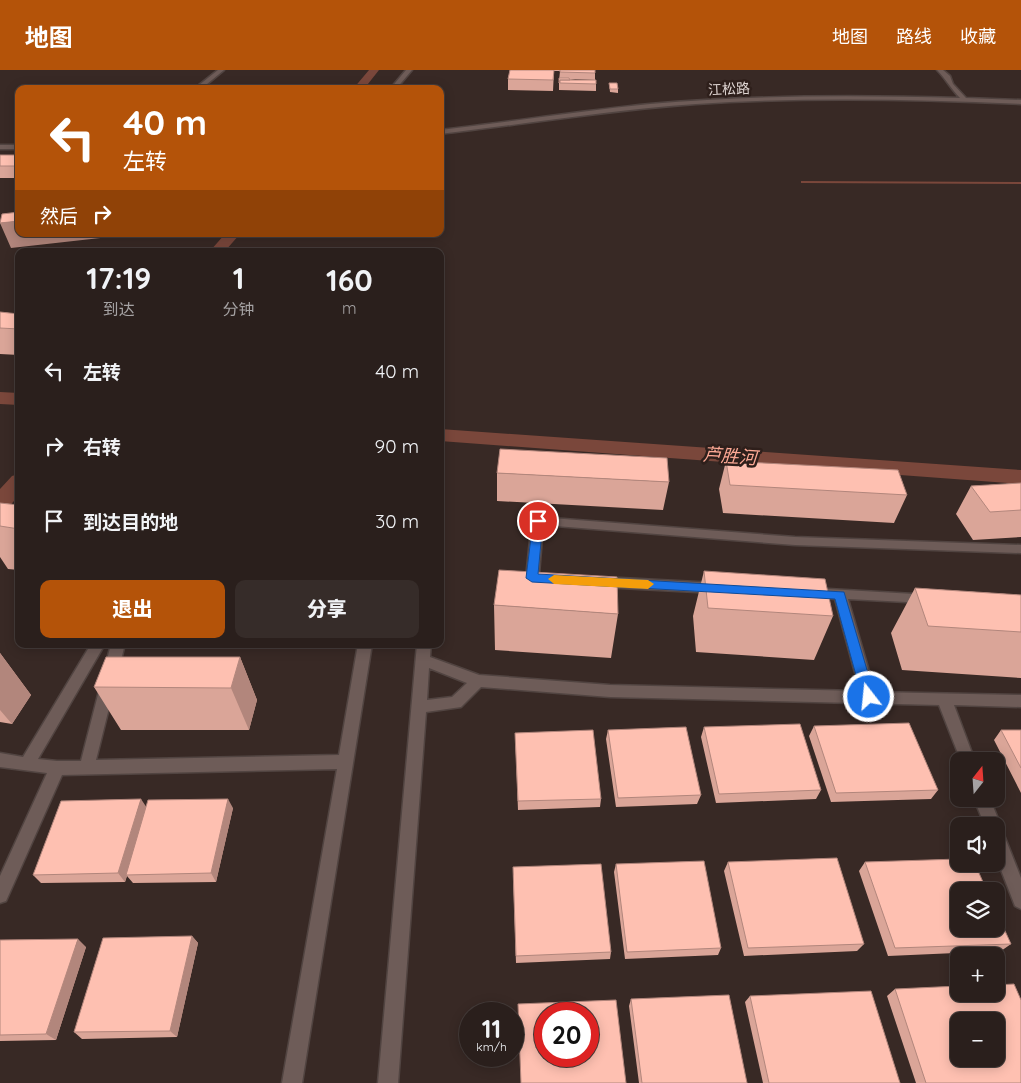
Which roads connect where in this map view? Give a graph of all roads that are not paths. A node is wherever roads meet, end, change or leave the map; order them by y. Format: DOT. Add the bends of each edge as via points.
graph roads {
  1 [pos="221,70"];
  2 [pos="409,70"];
  3 [pos="940,70"];
  4 [pos="202,85"];
  5 [pos="396,85"];
  6 [pos="962,98"];
  7 [pos="1021,98"];
  8 [pos="1021,102"];
  9 [pos="486,123"];
  10 [pos="444,126"];
  11 [pos="444,131"];
  12 [pos="0,141"];
  13 [pos="15,141"];
  14 [pos="15,147"];
  15 [pos="0,148"];
  16 [pos="1021,549"];
  17 [pos="552,579"];
  18 [pos="592,581"];
  19 [pos="731,589"];
  20 [pos="800,593"];
  21 [pos="840,595"];
  22 [pos="935,598"];
  23 [pos="96,648"];
  24 [pos="117,648"];
  25 [pos="364,648"];
  26 [pos="423,652"];
  27 [pos="478,680"];
  28 [pos="869,697"];
  29 [pos="944,699"];
  30 [pos="1021,701"];
  31 [pos="419,708"];
  32 [pos="965,752"];
  33 [pos="0,760"];
  34 [pos="345,762"];
  35 [pos="27,764"];
  36 [pos="57,768"];
  37 [pos="87,768"];
  38 [pos="1005,858"];
  39 [pos="0,895"];
  40 [pos="1021,900"];
  41 [pos="292,1083"];
  42 [pos="388,1083"];
  1 -- 4 [label="street"];
  2 -- 5 [label="street"];
  3 -- 6 [label="street"];
  6 -- 7 [label="street, 江松路"];
  6 -- 8 [label="street, 江松路"];
  6 -- 9 [label="street, 江松路" via="736,101"];
  9 -- 10 [label="street, 江松路"];
  9 -- 11 [label="street, 江松路"];
  12 -- 13 [label="street"];
  14 -- 15 [label="street"];
  16 -- 17 [label="street" via="795,540 538,521 532,578"];
  18 -- 19 [label="street"];
  20 -- 21 [label="street"];
  21 -- 22 [label="street"];
  21 -- 28 [label="street"];
  23 -- 35 [label="street"];
  24 -- 37 [label="street"];
  25 -- 34 [label="street"];
  26 -- 27 [label="street"];
  26 -- 31 [label="street"];
  27 -- 28 [label="street" via="610,690"];
  27 -- 31 [label="street" via="456,702"];
  28 -- 29 [label="street"];
  29 -- 30 [label="street"];
  29 -- 32 [label="street"];
  31 -- 42 [label="street"];
  33 -- 35 [label="street"];
  34 -- 37 [label="street"];
  34 -- 41 [label="street"];
  35 -- 36 [label="street"];
  36 -- 37 [label="street"];
  36 -- 39 [label="street"];
  38 -- 40 [label="street"];
}
